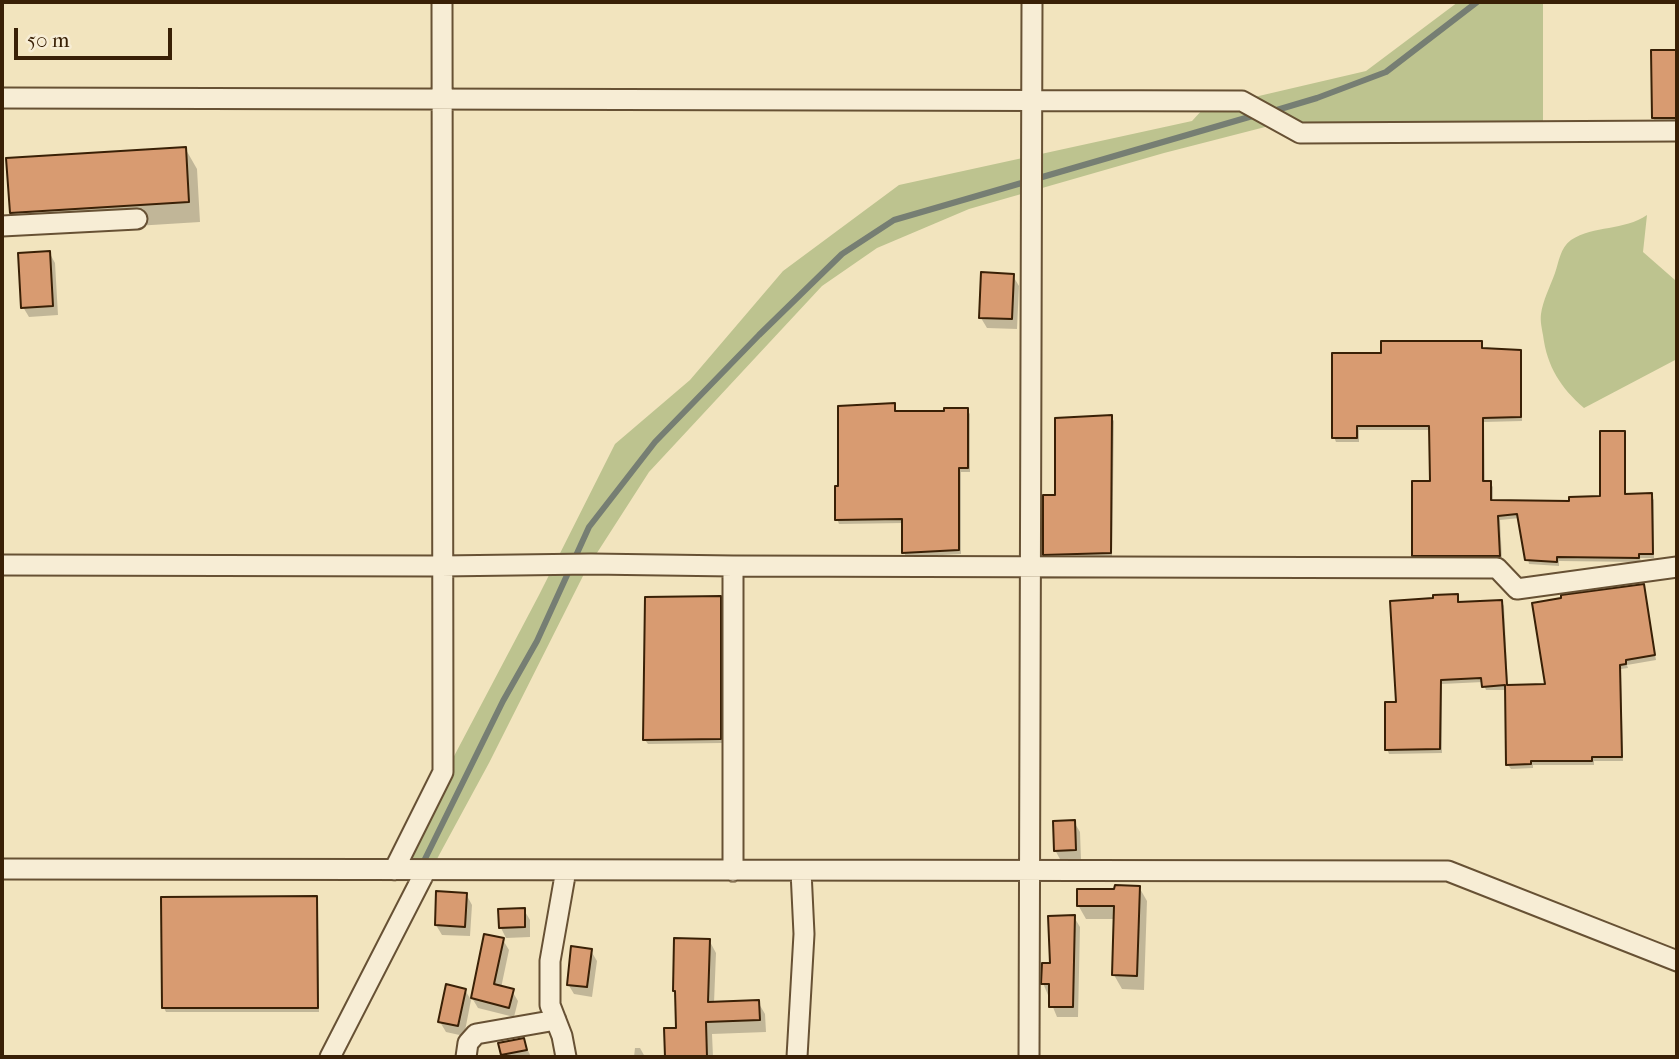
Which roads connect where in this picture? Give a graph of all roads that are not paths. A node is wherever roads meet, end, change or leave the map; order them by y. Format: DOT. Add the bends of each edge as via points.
graph roads {
  1 [pos="442,2"];
  2 [pos="1032,2"];
  3 [pos="2,98"];
  4 [pos="441,99"];
  5 [pos="1032,101"];
  6 [pos="1677,131"];
  7 [pos="137,219"];
  8 [pos="2,226"];
  9 [pos="2,565"];
  10 [pos="441,566"];
  11 [pos="733,566"];
  12 [pos="1031,567"];
  13 [pos="1677,567"];
  14 [pos="2,869"];
  15 [pos="394,870"];
  16 [pos="426,870"];
  17 [pos="566,870"];
  18 [pos="733,871"];
  19 [pos="801,871"];
  20 [pos="1029,871"];
  21 [pos="1677,961"];
  22 [pos="556,1020"];
  23 [pos="330,1057"];
  24 [pos="466,1057"];
  25 [pos="566,1057"];
  26 [pos="797,1057"];
  27 [pos="1029,1057"];
  1 -- 4 [label="street"];
  2 -- 5 [label="street"];
  3 -- 4 [label="street"];
  4 -- 5 [label="street"];
  4 -- 10 [label="street"];
  5 -- 6 [label="street" via="1242,100 1300,132"];
  5 -- 12 [label="street"];
  7 -- 8 [label="street"];
  9 -- 10 [label="street"];
  10 -- 11 [label="street"];
  10 -- 15 [label="street" via="443,772"];
  11 -- 12 [label="street"];
  11 -- 18 [label="street"];
  12 -- 13 [label="street" via="1497,568 1517,590"];
  12 -- 20 [label="street"];
  14 -- 15 [label="street"];
  15 -- 16 [label="street"];
  16 -- 17 [label="street"];
  16 -- 23 [label="street"];
  17 -- 18 [label="street"];
  17 -- 22 [label="street" via="550,961 550,1005"];
  18 -- 19 [label="street"];
  19 -- 20 [label="street"];
  19 -- 26 [label="street" via="804,934"];
  20 -- 21 [label="street" via="1448,871"];
  20 -- 27 [label="street"];
  22 -- 24 [label="street" via="476,1034 468,1042"];
  22 -- 25 [label="street"];
}
